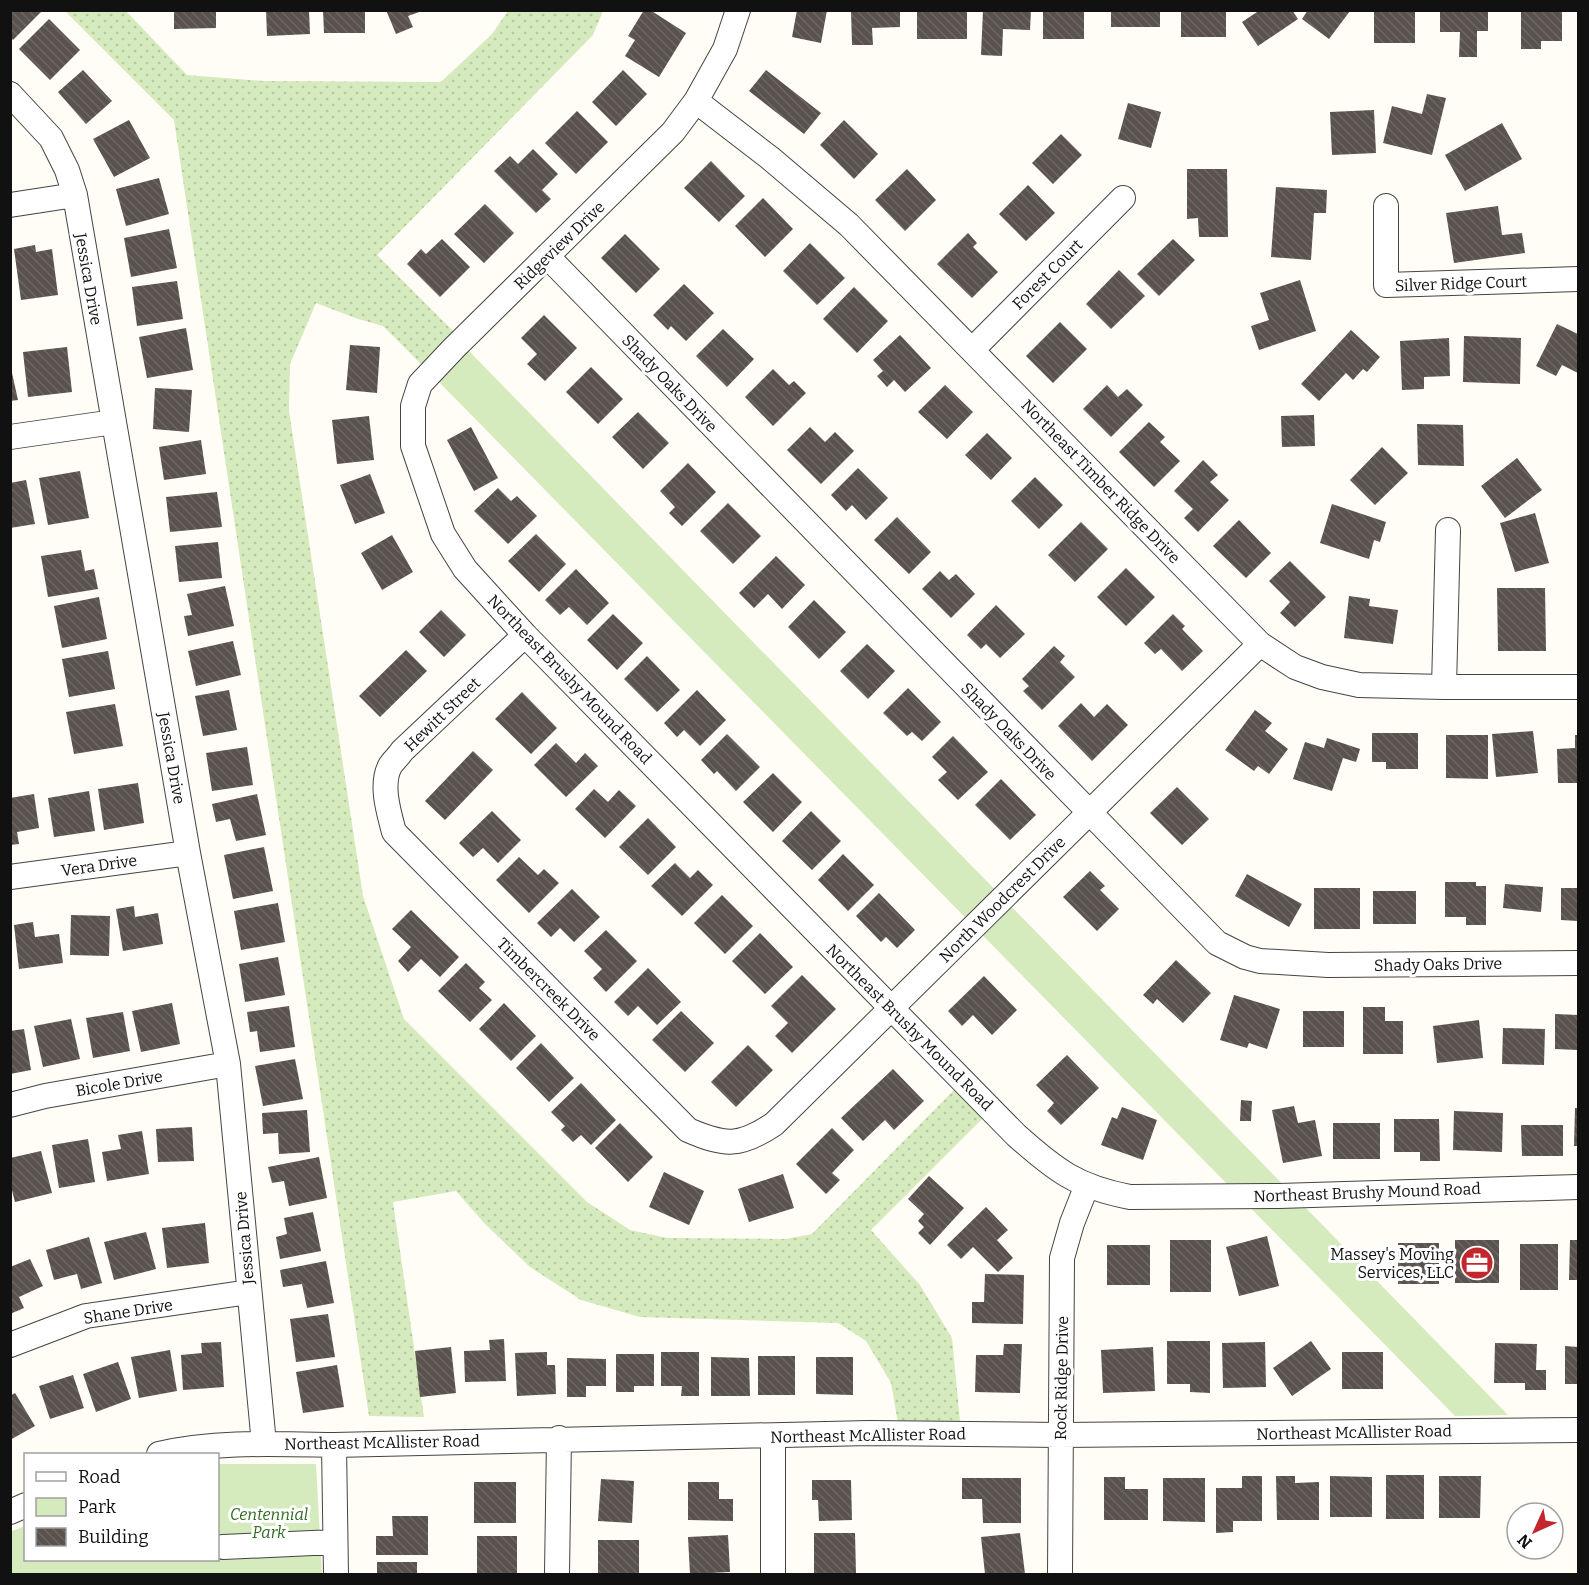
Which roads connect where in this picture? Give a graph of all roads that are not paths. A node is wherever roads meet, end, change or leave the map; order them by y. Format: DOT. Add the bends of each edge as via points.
graph roads {
  1 [pos="738,10"];
  2 [pos="10,94"];
  3 [pos="696,101"];
  4 [pos="75,195"];
  5 [pos="1123,198"];
  6 [pos="10,205"];
  7 [pos="1386,206"];
  8 [pos="547,256"];
  9 [pos="1578,279"];
  10 [pos="972,350"];
  11 [pos="114,422"];
  12 [pos="10,437"];
  13 [pos="425,484"];
  14 [pos="1448,530"];
  15 [pos="525,635"];
  16 [pos="1260,644"];
  17 [pos="1444,687"];
  18 [pos="1578,687"];
  19 [pos="387,806"];
  20 [pos="1089,813"];
  21 [pos="188,853"];
  22 [pos="10,877"];
  23 [pos="1578,963"];
  24 [pos="891,1008"];
  25 [pos="228,1064"];
  26 [pos="10,1105"];
  27 [pos="736,1142"];
  28 [pos="1087,1185"];
  29 [pos="1578,1187"];
  30 [pos="249,1292"];
  31 [pos="10,1345"];
  32 [pos="1578,1430"];
  33 [pos="1060,1434"];
  34 [pos="773,1436"];
  35 [pos="559,1438"];
  36 [pos="264,1444"];
  37 [pos="334,1444"];
  38 [pos="167,1453"];
  39 [pos="24,1505"];
  40 [pos="10,1512"];
  41 [pos="335,1542"];
  42 [pos="223,1547"];
  43 [pos="336,1575"];
  44 [pos="557,1575"];
  45 [pos="773,1575"];
  46 [pos="1060,1575"];
  1 -- 3 [label="street, Ridgeview Drive" via="725,49"];
  2 -- 4 [label="street, Jessica Drive" via="55,144"];
  3 -- 8 [label="street, Ridgeview Drive" via="674,132"];
  3 -- 10 [label="street, Northeast Timber Ridge Drive" via="849,225"];
  4 -- 6 [label="street"];
  4 -- 11 [label="street, Jessica Drive"];
  5 -- 10 [label="street, Forest Court"];
  7 -- 9 [label="street, Silver Ridge Court" via="1386,285"];
  8 -- 13 [label="street, Ridgeview Drive" via="420,384 413,406 413,446"];
  8 -- 20 [label="street, Shady Oaks Drive"];
  10 -- 16 [label="street, Northeast Timber Ridge Drive"];
  11 -- 12 [label="street"];
  11 -- 21 [label="street, Jessica Drive"];
  13 -- 15 [label="street, Northeast Brushy Mound Road" via="442,534 465,569"];
  14 -- 17 [label="street"];
  15 -- 19 [label="street, Hewitt Street" via="402,751 389,768"];
  15 -- 24 [label="street, Northeast Brushy Mound Road"];
  16 -- 17 [label="street, Northeast Timber Ridge Drive" via="1295,667 1322,677 1359,685"];
  16 -- 20 [label="street, North Woodcrest Drive"];
  17 -- 18 [label="street, Northeast Timber Ridge Drive"];
  19 -- 27 [label="street, Timbercreek Drive" via="394,832 688,1131 711,1140"];
  20 -- 23 [label="street, Shady Oaks Drive" via="1217,943 1245,957 1328,965"];
  20 -- 24 [label="street, North Woodcrest Drive"];
  21 -- 22 [label="street, Vera Drive"];
  21 -- 25 [label="street, Jessica Drive"];
  24 -- 27 [label="street, North Woodcrest Drive" via="774,1124 754,1137"];
  24 -- 28 [label="street, Northeast Brushy Mound Road" via="1044,1161"];
  25 -- 26 [label="street, Bicole Drive"];
  25 -- 30 [label="street, Jessica Drive"];
  28 -- 29 [label="street, Northeast Brushy Mound Road" via="1130,1197"];
  28 -- 33 [label="street, Rock Ridge Drive" via="1062,1258"];
  30 -- 31 [label="street, Shane Drive" via="86,1317"];
  30 -- 36 [label="street, Jessica Drive"];
  32 -- 33 [label="street, Northeast McAllister Road"];
  33 -- 34 [label="street, Northeast McAllister Road"];
  33 -- 46 [label="street, Rock Ridge Drive"];
  34 -- 35 [label="street, Northeast McAllister Road"];
  34 -- 45 [label="street"];
  35 -- 37 [label="street, Northeast McAllister Road"];
  35 -- 44 [label="street"];
  36 -- 37 [label="street, Northeast McAllister Road"];
  36 -- 38 [label="street, Northeast McAllister Road"];
  37 -- 41 [label="street"];
  39 -- 40 [label="street"];
  41 -- 42 [label="street"];
  41 -- 43 [label="street"];
}
